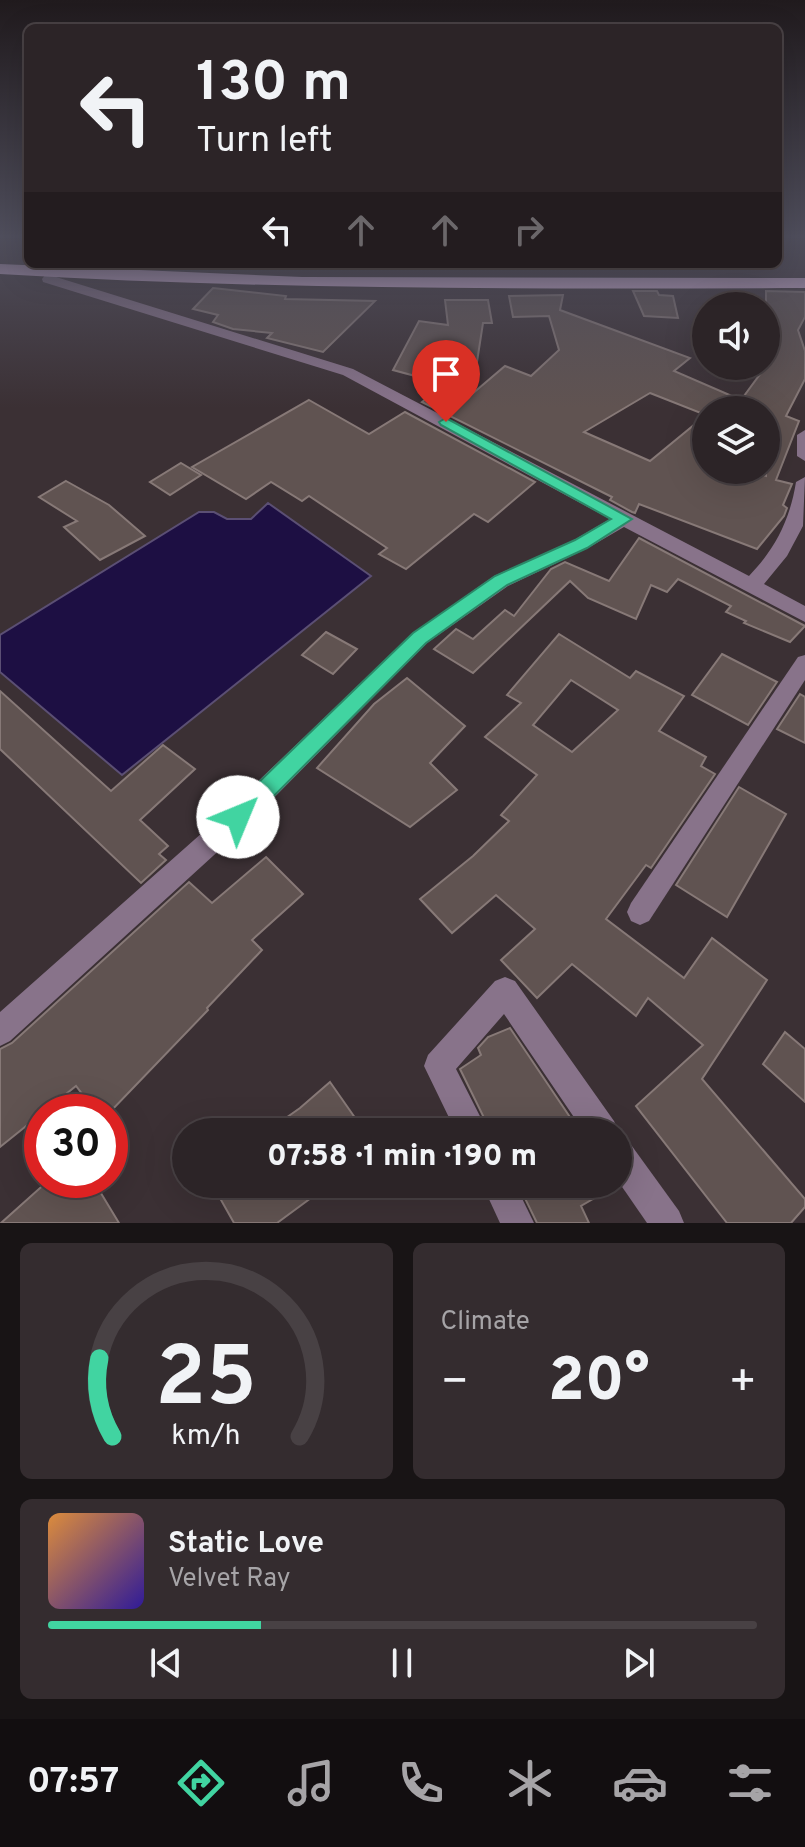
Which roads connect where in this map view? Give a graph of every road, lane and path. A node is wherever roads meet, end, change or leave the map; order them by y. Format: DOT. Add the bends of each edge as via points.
graph roads {
  1 [pos="97,294"];
  2 [pos="805,435"];
  3 [pos="805,456"];
  4 [pos="805,482"];
  5 [pos="624,519"];
  6 [pos="751,586"];
  7 [pos="805,615"];
  8 [pos="805,663"];
  9 [pos="640,912"];
  10 [pos="0,1031"];
  11 [pos="465,1118"];
  12 [pos="593,1118"];
  13 [pos="632,1173"];
  14 [pos="505,1198"];
  15 [pos="517,1223"];
  16 [pos="667,1223"];
  1 -- 5 [label="street" via="348,372"];
  2 -- 3 [label="street"];
  4 -- 6 [label="street" via="798,522 777,560"];
  5 -- 6 [label="street"];
  5 -- 10 [label="street" via="501,581 420,638 238,817"];
  6 -- 7 [label="street"];
  8 -- 9 [label="street"];
  11 -- 12 [label="street" via="439,1066 505,991"];
  13 -- 16 [label="street"];
  14 -- 15 [label="street"];
}
